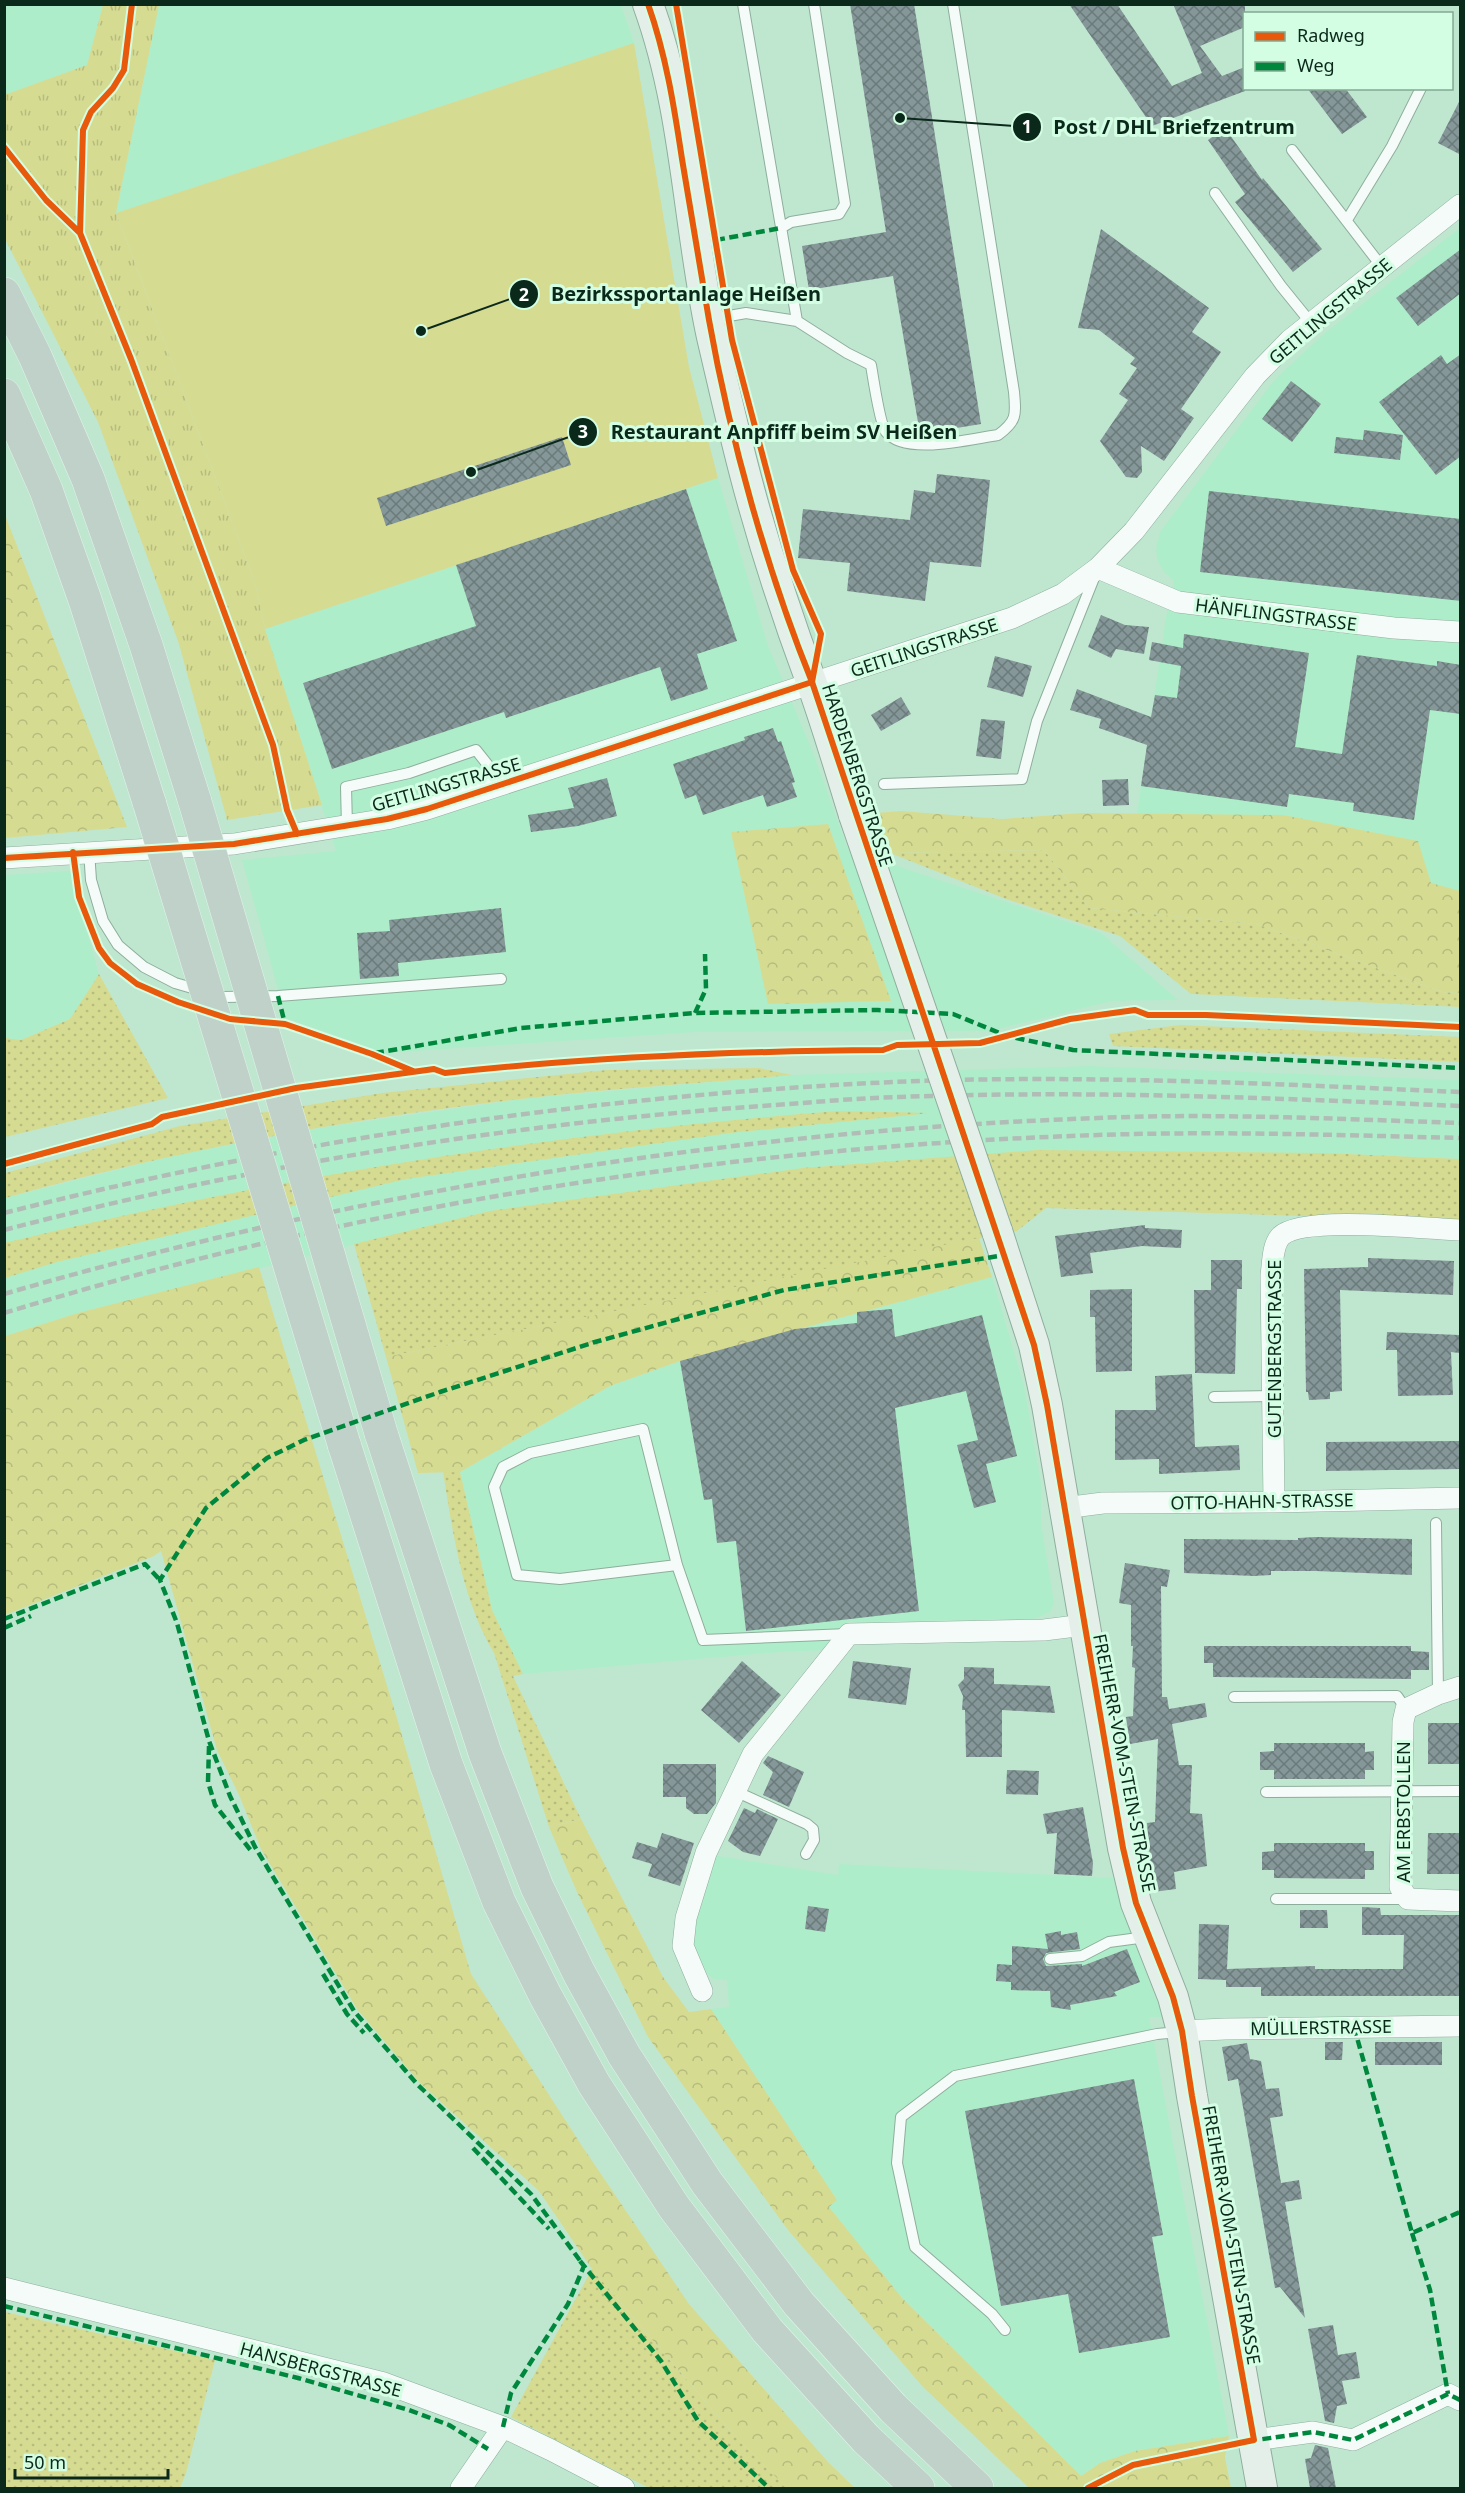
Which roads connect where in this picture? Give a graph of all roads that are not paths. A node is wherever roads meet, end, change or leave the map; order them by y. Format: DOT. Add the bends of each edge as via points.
graph roads {
  1 [pos="648,4"];
  2 [pos="743,4"];
  3 [pos="814,4"];
  4 [pos="953,4"];
  5 [pos="1420,90"];
  6 [pos="1292,150"];
  7 [pos="1215,193"];
  8 [pos="1461,205"];
  9 [pos="1347,220"];
  10 [pos="782,228"];
  11 [pos="1382,267"];
  12 [pos="4,294"];
  13 [pos="709,320"];
  14 [pos="797,321"];
  15 [pos="1311,323"];
  16 [pos="4,394"];
  17 [pos="1098,568"];
  18 [pos="1461,632"];
  19 [pos="812,682"];
  20 [pos="503,784"];
  21 [pos="884,784"];
  22 [pos="347,826"];
  23 [pos="89,851"];
  24 [pos="4,858"];
  25 [pos="501,979"];
  26 [pos="1461,1230"];
  27 [pos="997,1231"];
  28 [pos="1272,1396"];
  29 [pos="1214,1397"];
  30 [pos="1461,1498"];
  31 [pos="1274,1502"];
  32 [pos="1064,1508"];
  33 [pos="1436,1522"];
  34 [pos="677,1565"];
  35 [pos="1084,1625"];
  36 [pos="849,1634"];
  37 [pos="1461,1687"];
  38 [pos="1438,1694"];
  39 [pos="1234,1697"];
  40 [pos="1406,1709"];
  41 [pos="735,1791"];
  42 [pos="1461,1791"];
  43 [pos="1266,1792"];
  44 [pos="1403,1792"];
  45 [pos="807,1854"];
  46 [pos="1276,1899"];
  47 [pos="1408,1899"];
  48 [pos="1461,1900"];
  49 [pos="1150,1937"];
  50 [pos="1050,1959"];
  51 [pos="702,1991"];
  52 [pos="1461,2026"];
  53 [pos="1182,2031"];
  54 [pos="4,2288"];
  55 [pos="1005,2330"];
  56 [pos="1461,2400"];
  57 [pos="503,2427"];
  58 [pos="1254,2440"];
  59 [pos="461,2488"];
  60 [pos="624,2488"];
  61 [pos="918,2488"];
  62 [pos="977,2488"];
  63 [pos="1262,2488"];
  1 -- 13 [label="street, HARDENBERGSTRASSE" via="670,79"];
  2 -- 10 [label="lane"];
  3 -- 10 [label="lane" via="845,204 838,214 791,222"];
  4 -- 14 [label="lane" via="1016,416 998,435 917,446 895,440 885,431 871,365"];
  5 -- 9 [label="lane"];
  6 -- 9 [label="lane"];
  7 -- 15 [label="lane"];
  8 -- 11 [label="street, GEITLINGSTRASSE"];
  9 -- 11 [label="lane"];
  10 -- 14 [label="lane"];
  11 -- 15 [label="street, GEITLINGSTRASSE"];
  12 -- 62 [label="highway, bridge" via="88,479 146,645 381,1433 485,1753 537,1887 624,2055 706,2183 799,2304 893,2408"];
  13 -- 14 [label="lane" via="746,313"];
  13 -- 19 [label="street, HARDENBERGSTRASSE" via="752,501"];
  15 -- 17 [label="street, GEITLINGSTRASSE" via="1255,376 1134,531"];
  16 -- 61 [label="highway, bridge" via="46,490 85,600 344,1443 446,1764 495,1892 589,2074 674,2207 767,2330 866,2439"];
  17 -- 18 [label="street, HÄNFLINGSTRASSE" via="1178,602 1394,628"];
  17 -- 19 [label="street, GEITLINGSTRASSE" via="1063,594 1011,618"];
  17 -- 21 [label="lane, GEITLINGSTRASSE" via="1037,721 1022,779"];
  19 -- 20 [label="street, GEITLINGSTRASSE"];
  19 -- 27 [label="street, HARDENBERGSTRASSE, bridge"];
  20 -- 22 [label="street, GEITLINGSTRASSE" via="427,808"];
  20 -- 22 [label="lane" via="476,750 409,773 346,787"];
  22 -- 23 [label="street, GEITLINGSTRASSE" via="234,843"];
  23 -- 24 [label="street, GEITLINGSTRASSE"];
  23 -- 25 [label="lane" via="103,921 118,945 144,967 185,986 223,997 257,997"];
  26 -- 28 [label="street, GUTENBERGSTRASSE" via="1324,1224 1291,1229 1281,1235 1275,1244 1271,1275"];
  27 -- 32 [label="street, FREIHERR-VOM-STEIN-STRASSE" via="1034,1345"];
  28 -- 29 [label="lane"];
  28 -- 31 [label="street, GUTENBERGSTRASSE"];
  30 -- 31 [label="street, OTTO-HAHN-STRASSE"];
  31 -- 32 [label="street, OTTO-HAHN-STRASSE" via="1103,1503"];
  32 -- 35 [label="street, FREIHERR-VOM-STEIN-STRASSE"];
  33 -- 38 [label="lane"];
  34 -- 34 [label="lane" via="643,1429 530,1454 503,1467 494,1487 517,1575 560,1579"];
  34 -- 36 [label="lane" via="703,1640"];
  35 -- 36 [label="street" via="1044,1630"];
  35 -- 49 [label="street, FREIHERR-VOM-STEIN-STRASSE" via="1123,1848 1136,1903"];
  36 -- 41 [label="street" via="753,1754"];
  37 -- 38 [label="street"];
  38 -- 40 [label="street"];
  39 -- 40 [label="lane" via="1397,1696"];
  40 -- 44 [label="street, AM ERBSTOLLEN"];
  41 -- 45 [label="lane" via="813,1829 814,1840"];
  41 -- 51 [label="street" via="706,1853 686,1918 683,1947"];
  42 -- 44 [label="lane"];
  43 -- 44 [label="lane"];
  44 -- 47 [label="street, AM ERBSTOLLEN" via="1400,1887"];
  46 -- 47 [label="lane"];
  47 -- 48 [label="street, AM ERBSTOLLEN"];
  49 -- 50 [label="lane" via="1109,1942 1082,1956"];
  49 -- 53 [label="street, FREIHERR-VOM-STEIN-STRASSE"];
  52 -- 53 [label="street, MÜLLERSTRASSE"];
  53 -- 55 [label="lane" via="955,2076 901,2117 897,2163 915,2247"];
  53 -- 58 [label="street, FREIHERR-VOM-STEIN-STRASSE"];
  54 -- 57 [label="street, HANSBERGSTRASSE" via="384,2383"];
  56 -- 58 [label="street" via="1448,2394 1353,2440 1313,2432"];
  57 -- 59 [label="street"];
  57 -- 60 [label="street, HANSBERGSTRASSE"];
  58 -- 63 [label="street, FREIHERR-VOM-STEIN-STRASSE"];
}
